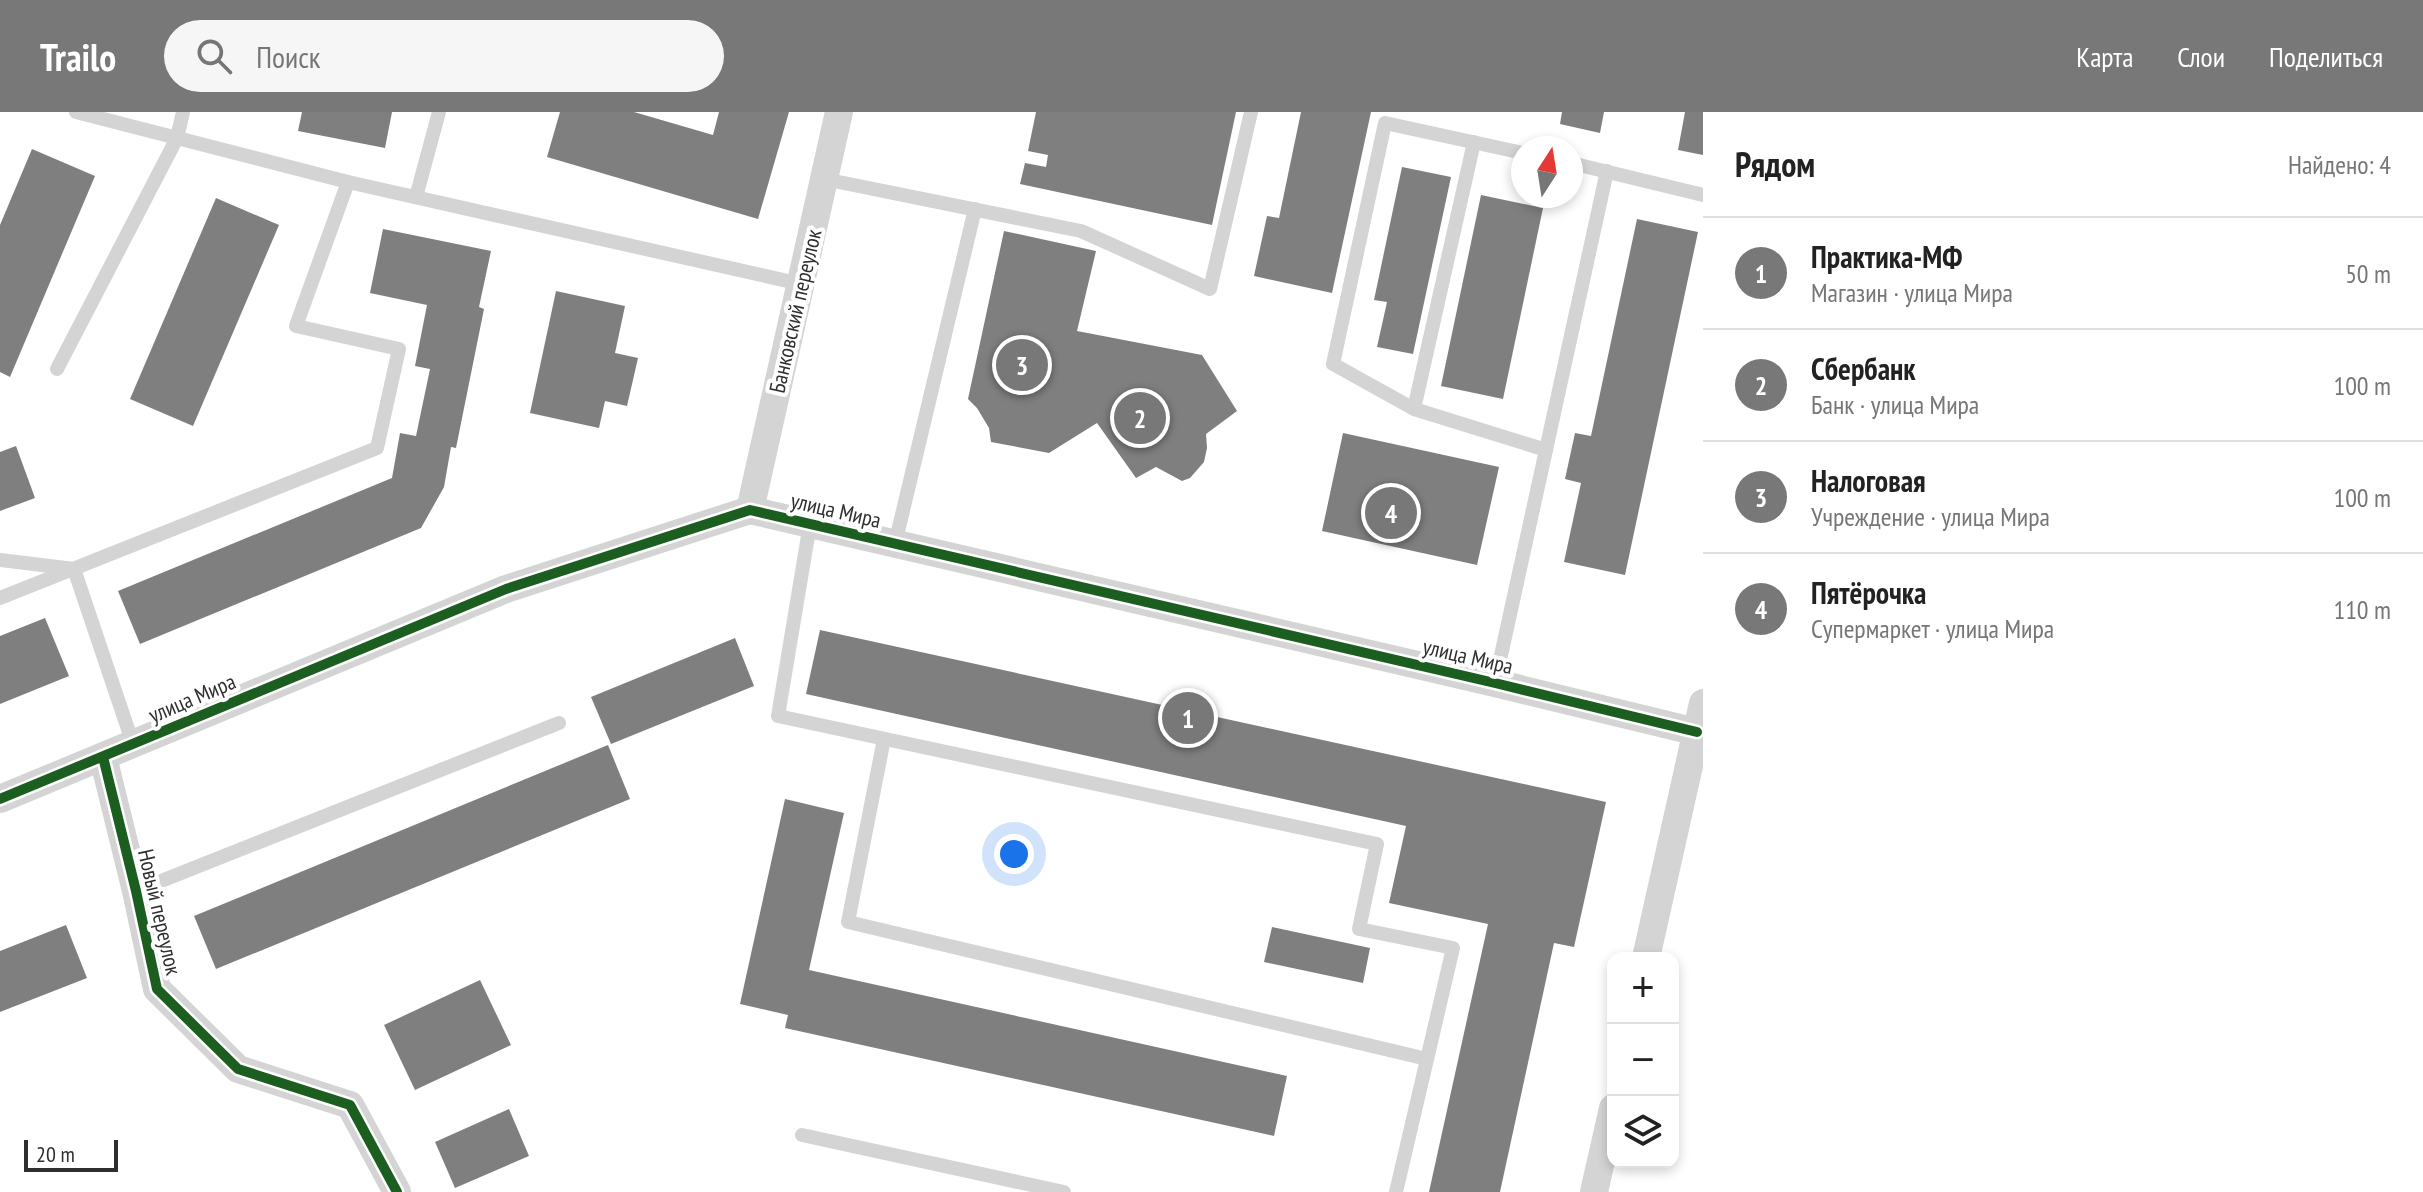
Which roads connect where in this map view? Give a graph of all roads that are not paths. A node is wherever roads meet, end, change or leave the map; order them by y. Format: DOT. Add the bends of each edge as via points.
graph roads {
  1 [pos="76,112"];
  2 [pos="183,112"];
  3 [pos="439,112"];
  4 [pos="839,112"];
  5 [pos="1251,112"];
  6 [pos="177,138"];
  7 [pos="1474,142"];
  8 [pos="1511,150"];
  9 [pos="1583,166"];
  10 [pos="1607,171"];
  11 [pos="824,179"];
  12 [pos="348,182"];
  13 [pos="1703,195"];
  14 [pos="416,197"];
  15 [pos="975,209"];
  16 [pos="801,284"];
  17 [pos="57,369"];
  18 [pos="1414,409"];
  19 [pos="1546,450"];
  20 [pos="750,510"];
  21 [pos="810,524"];
  22 [pos="895,544"];
  23 [pos="0,560"];
  24 [pos="74,569"];
  25 [pos="0,598"];
  26 [pos="1495,683"];
  27 [pos="1703,703"];
  28 [pos="559,723"];
  29 [pos="1697,732"];
  30 [pos="884,739"];
  31 [pos="133,744"];
  32 [pos="103,757"];
  33 [pos="0,799"];
  34 [pos="136,891"];
  35 [pos="1647,952"];
  36 [pos="1427,1059"];
  37 [pos="802,1135"];
  38 [pos="1607,1135"];
  39 [pos="397,1192"];
  40 [pos="1064,1192"];
  41 [pos="1396,1192"];
  42 [pos="1594,1192"];
  1 -- 6 [label="lane"];
  2 -- 6 [label="lane"];
  3 -- 14 [label="lane"];
  4 -- 11 [label="street, Банковский переулок"];
  5 -- 15 [label="lane" via="1210,289 1081,231"];
  6 -- 12 [label="lane"];
  6 -- 17 [label="lane"];
  7 -- 8 [label="lane"];
  7 -- 18 [label="lane"];
  7 -- 18 [label="lane" via="1385,123 1333,364"];
  9 -- 10 [label="lane"];
  10 -- 13 [label="lane"];
  10 -- 19 [label="lane"];
  11 -- 15 [label="lane"];
  11 -- 16 [label="street, Банковский переулок"];
  12 -- 14 [label="lane"];
  12 -- 24 [label="lane" via="296,326 399,349 377,448"];
  14 -- 16 [label="lane"];
  15 -- 22 [label="lane"];
  16 -- 20 [label="street, Банковский переулок"];
  18 -- 19 [label="lane"];
  19 -- 26 [label="lane"];
  20 -- 21 [label="street, улица Мира"];
  20 -- 31 [label="street, улица Мира" via="506,589"];
  21 -- 22 [label="street, улица Мира"];
  21 -- 30 [label="lane" via="778,716"];
  22 -- 26 [label="street, улица Мира"];
  23 -- 24 [label="lane"];
  24 -- 25 [label="lane"];
  24 -- 31 [label="lane"];
  26 -- 29 [label="street, улица Мира"];
  27 -- 29 [label="street"];
  28 -- 34 [label="lane"];
  29 -- 35 [label="street"];
  30 -- 36 [label="lane" via="848,922"];
  30 -- 36 [label="lane" via="1377,844 1359,929 1453,948"];
  31 -- 32 [label="street, улица Мира"];
  32 -- 33 [label="street, улица Мира"];
  32 -- 34 [label="street, Новый переулок"];
  34 -- 39 [label="street, Новый переулок" via="157,989 238,1069 350,1105"];
  36 -- 41 [label="lane"];
  37 -- 40 [label="lane"];
  38 -- 42 [label="street"];
}
